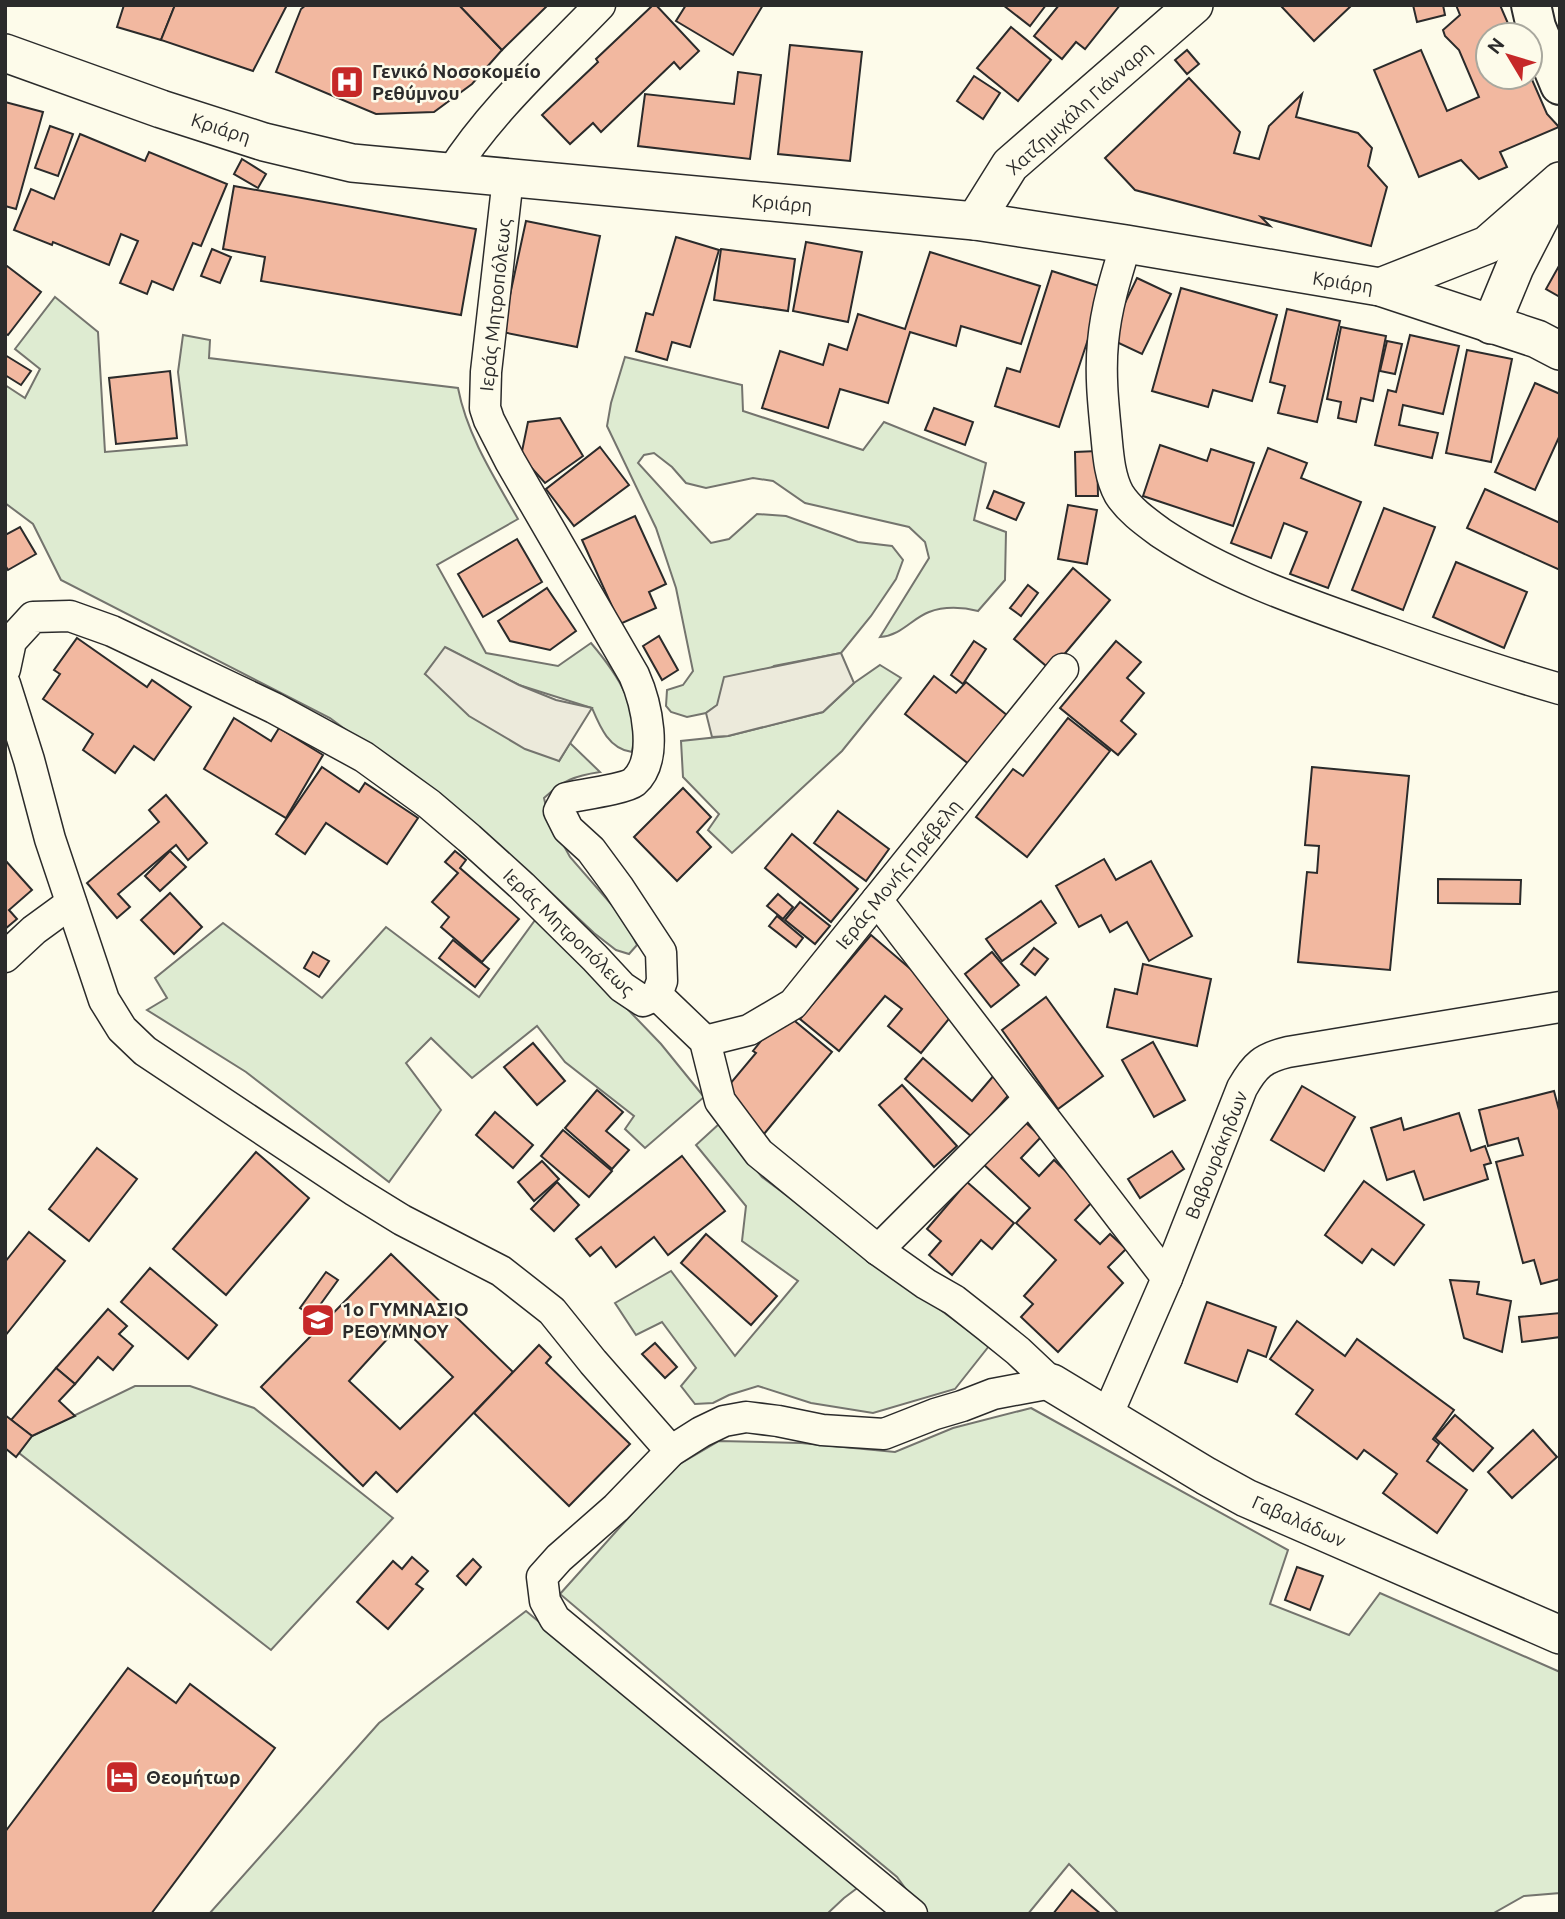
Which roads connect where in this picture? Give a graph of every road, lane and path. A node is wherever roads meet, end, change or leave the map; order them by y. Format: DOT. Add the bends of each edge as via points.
graph roads {
  1 [pos="600,5"];
  2 [pos="1194,5"];
  3 [pos="1531,5"];
  4 [pos="5,53"];
  5 [pos="1560,85"];
  6 [pos="451,173"];
  7 [pos="508,178"];
  8 [pos="975,221"];
  9 [pos="1126,244"];
  10 [pos="1380,288"];
  11 [pos="1491,325"];
  12 [pos="1560,351"];
  13 [pos="5,669"];
  14 [pos="1063,669"];
  15 [pos="5,684"];
  16 [pos="1560,689"];
  17 [pos="877,900"];
  18 [pos="71,903"];
  19 [pos="5,957"];
  20 [pos="657,995"];
  21 [pos="1560,1007"];
  22 [pos="705,1041"];
  23 [pos="1029,1099"];
  24 [pos="878,1250"];
  25 [pos="1167,1278"];
  26 [pos="1052,1383"];
  27 [pos="1107,1416"];
  28 [pos="671,1451"];
  29 [pos="1560,1635"];
  30 [pos="912,1914"];
  1 -- 6 [label="street" via="492,117"];
  2 -- 8 [label="street, Χατζημιχάλη Γιάνναρη" via="1010,165"];
  3 -- 5 [label="main road"];
  4 -- 6 [label="street, Κριάρη" via="264,142 352,163"];
  6 -- 7 [label="street, Κριάρη"];
  7 -- 8 [label="street, Κριάρη"];
  7 -- 20 [label="street, Ιεράς Μητροπόλεως" via="485,408 509,461 642,693 649,747 645,768 632,784 566,798 559,811 568,830 591,850 620,888 661,952 662,981"];
  8 -- 9 [label="street, Κριάρη"];
  9 -- 10 [label="street, Κριάρη"];
  9 -- 16 [label="street" via="1104,327 1102,380 1114,482 1132,511 1198,555 1303,602"];
  10 -- 11 [label="street, Κριάρη"];
  10 -- 11 [label="street" via="1487,245 1560,181"];
  11 -- 12 [label="street, Κριάρη"];
  13 -- 20 [label="street, Ιεράς Μητροπόλεως" via="11,641 33,617 70,615 274,708 364,757 429,804 523,886 622,988 643,1001"];
  14 -- 17 [label="street, Ιεράς Μονής Πρέβελη"];
  15 -- 18 [label="street"];
  17 -- 22 [label="street, Ιεράς Μονής Πρέβελη" via="793,1004 749,1030"];
  17 -- 23 [label="street"];
  18 -- 19 [label="street"];
  18 -- 28 [label="street" via="104,1000 122,1029 145,1051 355,1191 501,1271 552,1311"];
  20 -- 22 [label="street"];
  21 -- 25 [label="street, Βαβουράκηδων" via="1288,1052 1260,1062 1242,1088"];
  22 -- 24 [label="street" via="720,1101 759,1153"];
  23 -- 24 [label="street"];
  23 -- 25 [label="street"];
  24 -- 26 [label="street" via="954,1300"];
  25 -- 27 [label="street, Βαβουράκηδων"];
  26 -- 27 [label="street, Γαβαλάδων"];
  26 -- 28 [label="street" via="993,1394 884,1434 746,1418 724,1421"];
  27 -- 29 [label="street, Γαβαλάδων" via="1246,1498"];
  28 -- 30 [label="street" via="542,1577 545,1601 555,1619"];
}
